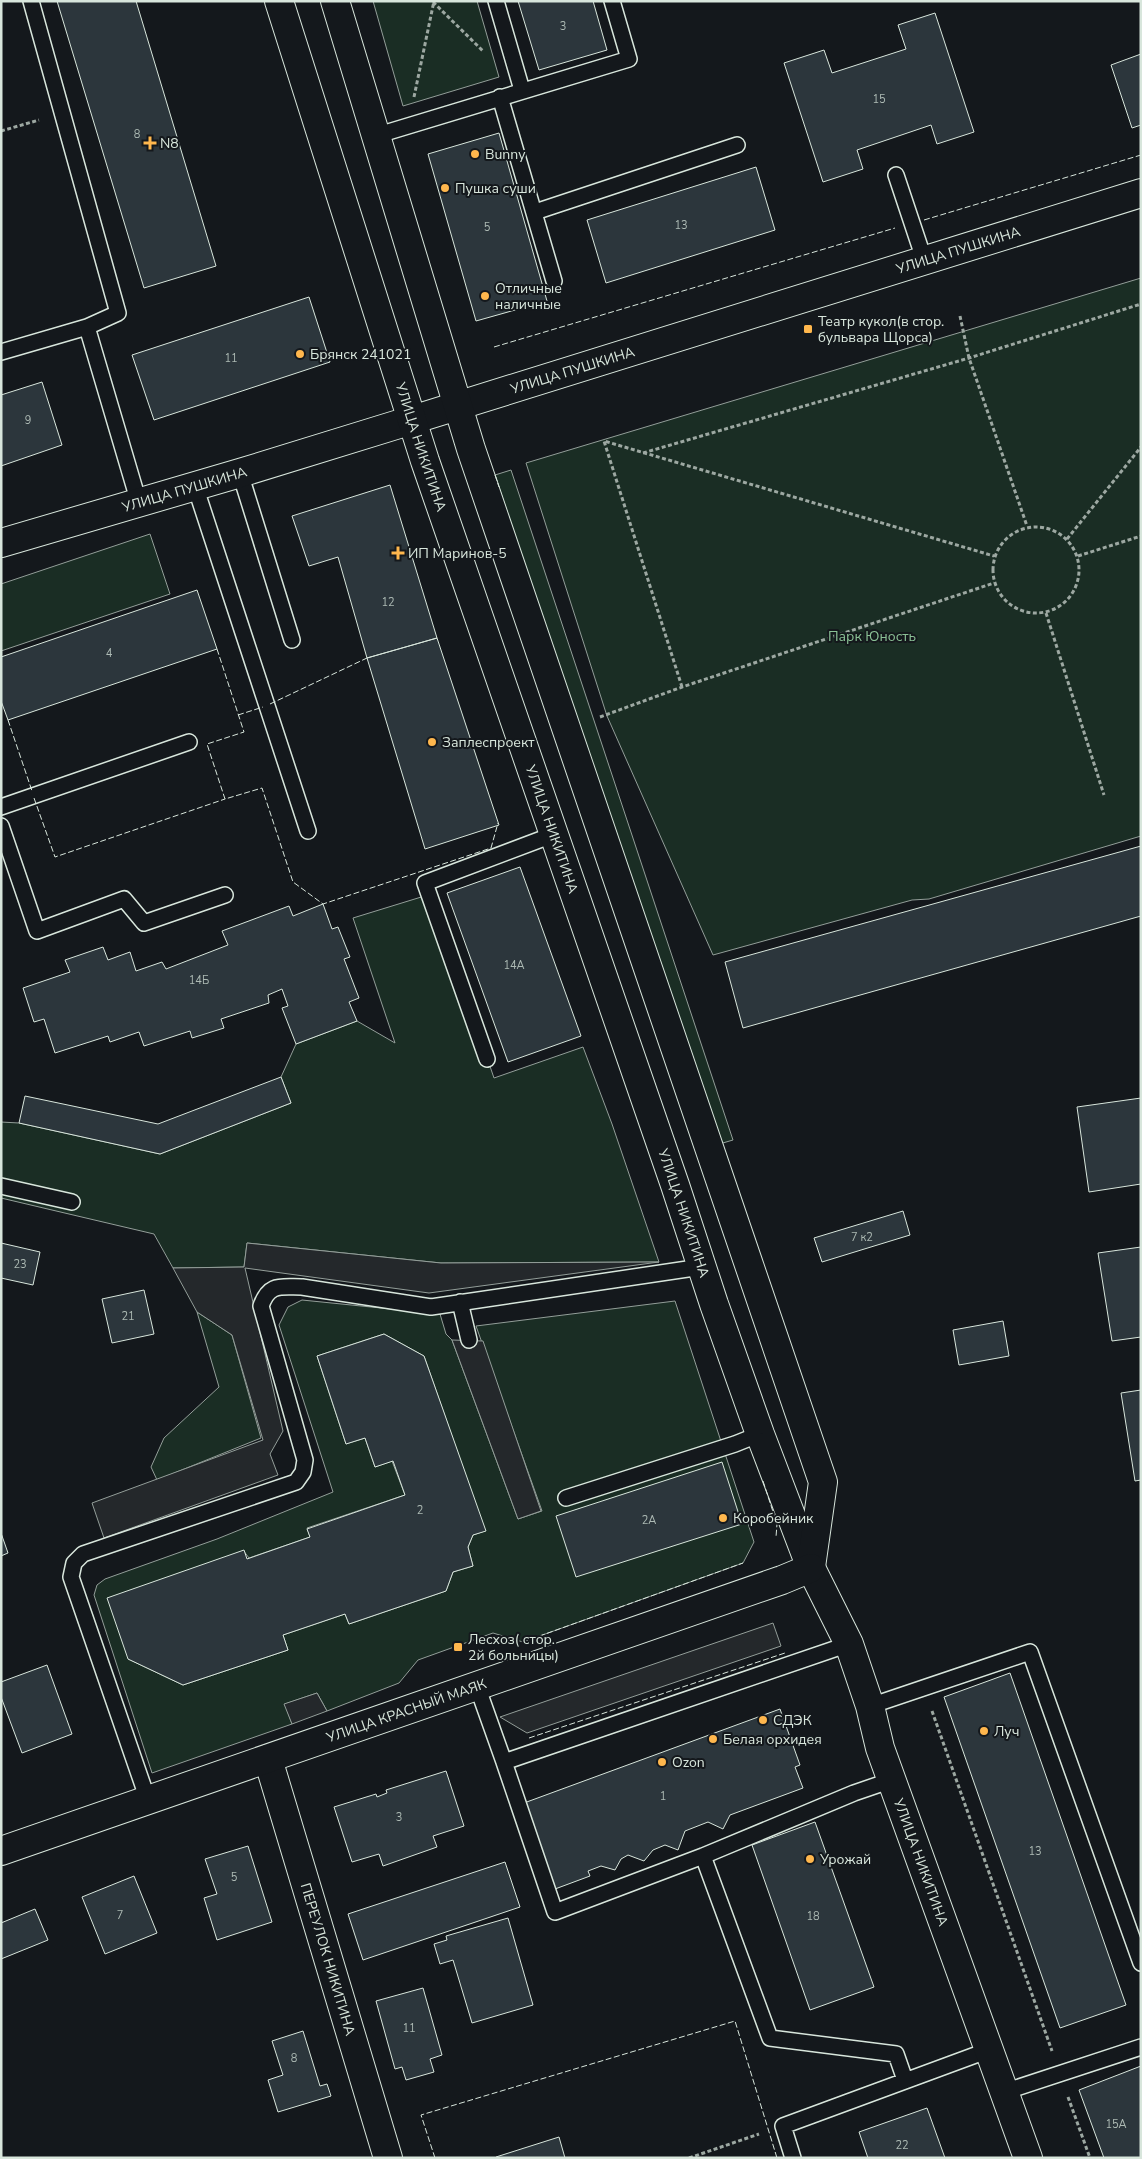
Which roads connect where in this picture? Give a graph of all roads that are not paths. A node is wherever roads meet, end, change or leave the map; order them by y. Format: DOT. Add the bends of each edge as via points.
graph roads {
  1 [pos="31,1"];
  2 [pos="279,1"];
  3 [pos="335,1"];
  4 [pos="496,1"];
  5 [pos="612,1"];
  6 [pos="522,90"];
  7 [pos="500,97"];
  8 [pos="374,136"];
  9 [pos="737,145"];
  10 [pos="896,175"];
  11 [pos="1141,193"];
  12 [pos="535,212"];
  13 [pos="924,259"];
  14 [pos="554,282"];
  15 [pos="87,327"];
  16 [pos="1,352"];
  17 [pos="459,404"];
  18 [pos="412,420"];
  19 [pos="240,473"];
  20 [pos="195,486"];
  21 [pos="140,503"];
  22 [pos="1,543"];
  23 [pos="292,640"];
  24 [pos="189,742"];
  25 [pos="1,806"];
  26 [pos="1,826"];
  27 [pos="308,831"];
  28 [pos="555,834"];
  29 [pos="224,895"];
  30 [pos="487,1059"];
  31 [pos="1,1186"];
  32 [pos="72,1202"];
  33 [pos="701,1267"];
  34 [pos="460,1302"];
  35 [pos="469,1340"];
  36 [pos="760,1434"];
  37 [pos="566,1498"];
  38 [pos="811,1568"];
  39 [pos="849,1644"];
  40 [pos="477,1686"];
  41 [pos="870,1706"];
  42 [pos="268,1759"];
  43 [pos="504,1762"];
  44 [pos="892,1780"];
  45 [pos="148,1800"];
  46 [pos="1,1851"];
  47 [pos="703,1856"];
  48 [pos="1141,1963"];
  49 [pos="1141,2047"];
  50 [pos="989,2050"];
  51 [pos="904,2080"];
  52 [pos="1004,2092"];
  53 [pos="388,2158"];
  54 [pos="793,2158"];
  55 [pos="1028,2158"];
  1 -- 15 [label="lane" via="118,314"];
  2 -- 18 [label="main road, УЛИЦА НИКИТИНА"];
  3 -- 8 [label="main road"];
  4 -- 6 [label="lane"];
  5 -- 6 [label="lane" via="629,59"];
  6 -- 7 [label="lane"];
  7 -- 8 [label="lane"];
  7 -- 12 [label="lane"];
  8 -- 17 [label="main road"];
  9 -- 12 [label="lane"];
  10 -- 13 [label="lane"];
  11 -- 13 [label="main road, УЛИЦА ПУШКИНА"];
  12 -- 14 [label="lane"];
  13 -- 17 [label="main road, УЛИЦА ПУШКИНА"];
  15 -- 16 [label="lane"];
  15 -- 21 [label="lane"];
  17 -- 18 [label="main road, УЛИЦА ПУШКИНА"];
  17 -- 38 [label="main road" via="823,1482"];
  18 -- 19 [label="main road, УЛИЦА ПУШКИНА"];
  18 -- 28 [label="main road, УЛИЦА НИКИТИНА"];
  19 -- 20 [label="main road, УЛИЦА ПУШКИНА"];
  19 -- 23 [label="lane"];
  20 -- 21 [label="main road, УЛИЦА ПУШКИНА"];
  20 -- 27 [label="lane"];
  21 -- 22 [label="main road, УЛИЦА ПУШКИНА"];
  24 -- 25 [label="lane"];
  26 -- 29 [label="lane" via="37,932 124,899 144,923"];
  28 -- 30 [label="lane" via="425,883"];
  28 -- 33 [label="main road, УЛИЦА НИКИТИНА"];
  31 -- 32 [label="lane"];
  33 -- 34 [label="lane"];
  33 -- 36 [label="main road, УЛИЦА НИКИТИНА"];
  34 -- 35 [label="lane"];
  34 -- 45 [label="lane" via="430,1307 302,1287 271,1289 261,1306 305,1460 304,1472 296,1482 83,1554 74,1563 71,1577"];
  36 -- 37 [label="lane"];
  36 -- 38 [label="main road, УЛИЦА НИКИТИНА"];
  38 -- 39 [label="main road, УЛИЦА НИКИТИНА"];
  38 -- 40 [label="main road, УЛИЦА КРАСНЫЙ МАЯК"];
  39 -- 41 [label="main road, УЛИЦА НИКИТИНА"];
  39 -- 43 [label="lane"];
  40 -- 42 [label="main road, УЛИЦА КРАСНЫЙ МАЯК"];
  40 -- 43 [label="lane"];
  41 -- 44 [label="main road, УЛИЦА НИКИТИНА"];
  41 -- 48 [label="lane" via="1030,1652"];
  42 -- 45 [label="main road, УЛИЦА КРАСНЫЙ МАЯК"];
  42 -- 53 [label="main road, ПЕРЕУЛОК НИКИТИНА"];
  43 -- 47 [label="lane" via="555,1912"];
  44 -- 47 [label="lane"];
  44 -- 50 [label="main road, УЛИЦА НИКИТИНА"];
  45 -- 46 [label="main road, УЛИЦА КРАСНЫЙ МАЯК"];
  47 -- 51 [label="lane" via="770,2038 896,2054"];
  49 -- 52 [label="lane"];
  50 -- 51 [label="lane"];
  50 -- 52 [label="main road, УЛИЦА НИКИТИНА"];
  51 -- 54 [label="lane" via="783,2126"];
  52 -- 55 [label="main road, УЛИЦА НИКИТИНА"];
}
